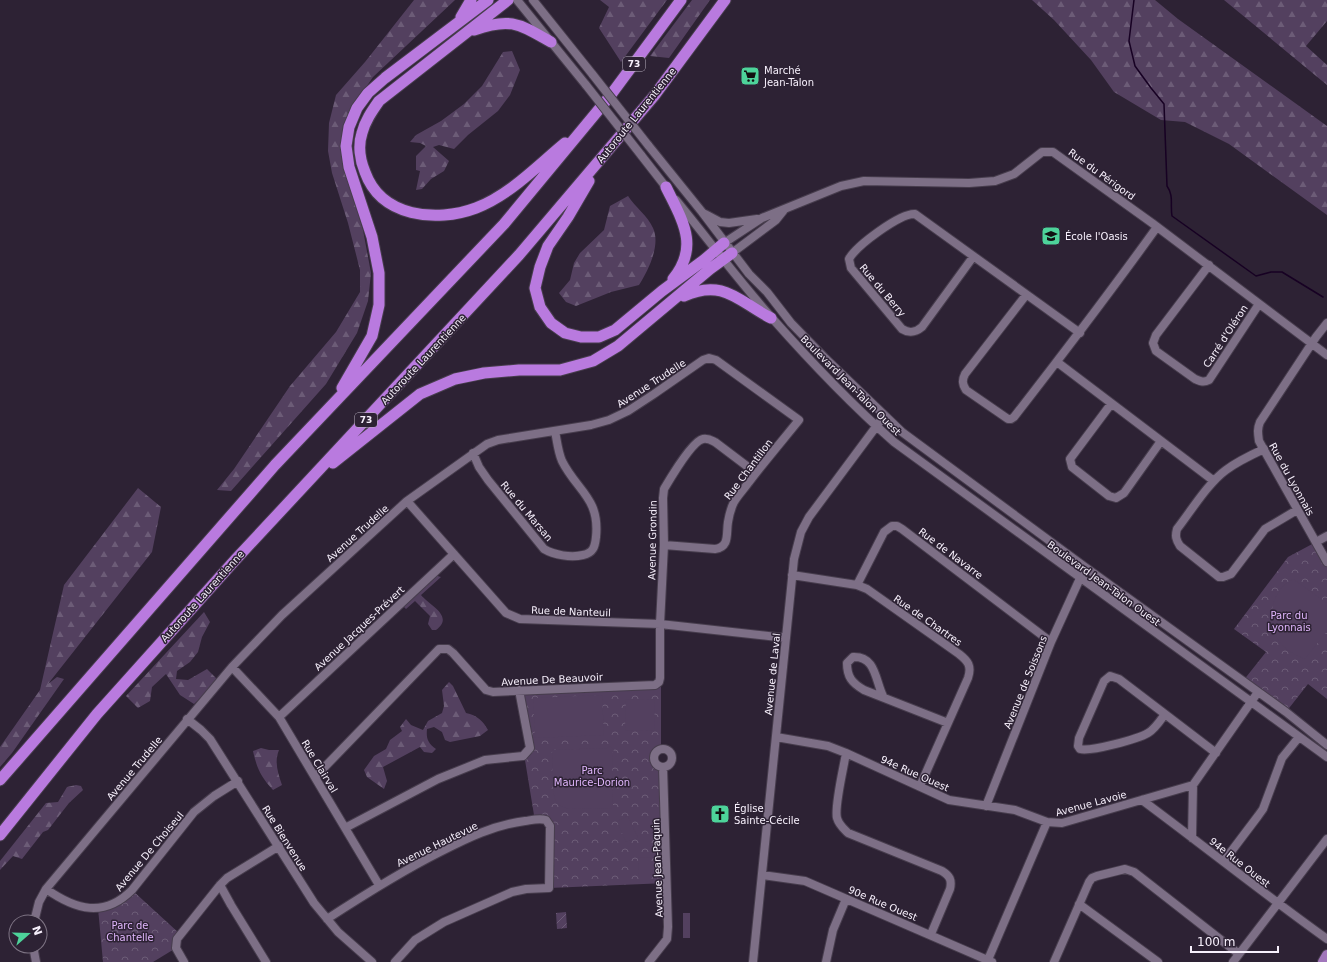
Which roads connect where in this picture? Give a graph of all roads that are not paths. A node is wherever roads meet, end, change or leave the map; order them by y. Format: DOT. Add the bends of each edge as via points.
graph roads {
  1 [pos="471,0"];
  2 [pos="488,0"];
  3 [pos="508,0"];
  4 [pos="517,0"];
  5 [pos="533,0"];
  6 [pos="681,0"];
  7 [pos="725,0"];
  8 [pos="456,24"];
  9 [pos="466,32"];
  10 [pos="551,42"];
  11 [pos="585,126"];
  12 [pos="606,153"];
  13 [pos="666,187"];
  14 [pos="784,210"];
  15 [pos="702,212"];
  16 [pos="762,218"];
  17 [pos="1158,227"];
  18 [pos="720,246"];
  19 [pos="728,256"];
  20 [pos="973,257"];
  21 [pos="1209,265"];
  22 [pos="662,291"];
  23 [pos="1026,295"];
  24 [pos="1259,304"];
  25 [pos="663,309"];
  26 [pos="771,318"];
  27 [pos="1327,323"];
  28 [pos="1080,333"];
  29 [pos="1311,343"];
  30 [pos="1327,355"];
  31 [pos="1057,362"];
  32 [pos="333,404"];
  33 [pos="1111,404"];
  34 [pos="884,416"];
  35 [pos="799,420"];
  36 [pos="876,426"];
  37 [pos="556,431"];
  38 [pos="1161,441"];
  39 [pos="1264,449"];
  40 [pos="473,453"];
  41 [pos="756,473"];
  42 [pos="1214,481"];
  43 [pos="302,489"];
  44 [pos="407,501"];
  45 [pos="1297,510"];
  46 [pos="1327,536"];
  47 [pos="1316,542"];
  48 [pos="664,545"];
  49 [pos="454,554"];
  50 [pos="1327,562"];
  51 [pos="1085,567"];
  52 [pos="792,576"];
  53 [pos="1081,578"];
  54 [pos="857,585"];
  55 [pos="660,624"];
  56 [pos="786,638"];
  57 [pos="1051,642"];
  58 [pos="232,666"];
  59 [pos="519,690"];
  60 [pos="1258,692"];
  61 [pos="882,696"];
  62 [pos="1251,702"];
  63 [pos="1165,714"];
  64 [pos="279,717"];
  65 [pos="187,719"];
  66 [pos="948,723"];
  67 [pos="776,737"];
  68 [pos="1299,737"];
  69 [pos="1327,746"];
  70 [pos="1216,752"];
  71 [pos="846,753"];
  72 [pos="1327,757"];
  73 [pos="663,767"];
  74 [pos="316,777"];
  75 [pos="0,780"];
  76 [pos="238,781"];
  77 [pos="1193,785"];
  78 [pos="920,786"];
  79 [pos="1142,800"];
  80 [pos="986,806"];
  81 [pos="1047,822"];
  82 [pos="345,828"];
  83 [pos="0,835"];
  84 [pos="1192,838"];
  85 [pos="1327,839"];
  86 [pos="279,846"];
  87 [pos="1224,861"];
  88 [pos="762,875"];
  89 [pos="220,885"];
  90 [pos="379,885"];
  91 [pos="46,889"];
  92 [pos="846,899"];
  93 [pos="1079,904"];
  94 [pos="1278,904"];
  95 [pos="36,914"];
  96 [pos="327,919"];
  97 [pos="931,934"];
  98 [pos="1327,939"];
  99 [pos="1239,954"];
  100 [pos="1327,955"];
  101 [pos="989,961"];
  102 [pos="184,962"];
  103 [pos="266,962"];
  104 [pos="372,962"];
  105 [pos="395,962"];
  106 [pos="649,962"];
  107 [pos="753,962"];
  108 [pos="826,962"];
  109 [pos="1054,962"];
  110 [pos="1158,962"];
  111 [pos="1233,962"];
  112 [pos="1323,962"];
  1 -- 8 [label="highway"];
  2 -- 8 [label="highway"];
  3 -- 9 [label="highway"];
  4 -- 10 [label="street, Boulevard Jean-Talon Ouest"];
  5 -- 15 [label="street, Boulevard Jean-Talon Ouest, bridge"];
  6 -- 11 [label="highway, 73"];
  7 -- 12 [label="highway, Autoroute Laurentienne / 73" via="654,96"];
  8 -- 32 [label="highway" via="368,93 357,108 349,127 346,146 349,167 372,237 379,273 379,305 372,336"];
  9 -- 10 [label="highway" via="501,23 514,24"];
  9 -- 11 [label="highway" via="379,101 369,115 362,133 362,164 367,179 377,193 394,207 412,213 431,215 453,214 476,208 511,188"];
  10 -- 13 [label="street, Boulevard Jean-Talon Ouest, bridge"];
  11 -- 32 [label="highway, 73" via="504,224"];
  12 -- 22 [label="highway" via="548,246 535,288 540,307 551,323 565,333 599,337 616,330"];
  12 -- 43 [label="highway, Autoroute Laurentienne / 73" via="519,255"];
  13 -- 18 [label="street, Boulevard Jean-Talon Ouest"];
  13 -- 22 [label="highway" via="683,222 688,237 688,250 683,264"];
  14 -- 16 [label="street, Rue du Périgord"];
  14 -- 17 [label="street, Rue du Périgord" via="841,186 864,181 995,181 1014,174 1042,152 1053,152"];
  14 -- 19 [label="street, Rue du Périgord" via="776,220"];
  15 -- 16 [label="street" via="720,222 729,223"];
  15 -- 18 [label="street, Boulevard Jean-Talon Ouest"];
  16 -- 18 [label="street, Rue du Périgord"];
  17 -- 21 [label="street, Rue du Périgord"];
  17 -- 28 [label="street"];
  18 -- 19 [label="street, Boulevard Jean-Talon Ouest"];
  18 -- 22 [label="highway"];
  19 -- 25 [label="highway"];
  19 -- 26 [label="street, Boulevard Jean-Talon Ouest"];
  19 -- 34 [label="street, Boulevard Jean-Talon Ouest" via="767,292 795,327"];
  20 -- 20 [label="street, Rue du Berry" via="920,217 910,214 885,227 855,251 850,259 852,268 902,329 912,332 922,327"];
  20 -- 23 [label="street, Rue du Berry"];
  21 -- 24 [label="street, Rue du Périgord"];
  21 -- 24 [label="street, Carré d'Oléron" via="1156,335 1153,344 1156,351 1195,379 1205,382"];
  23 -- 28 [label="street, Rue du Berry"];
  23 -- 31 [label="street" via="965,374 963,386 1011,419"];
  24 -- 29 [label="street, Rue du Périgord"];
  25 -- 26 [label="highway" via="696,291 722,291 746,301 757,311"];
  25 -- 43 [label="highway" via="618,346 593,362 560,370 484,373 455,379 420,394"];
  26 -- 36 [label="street, Boulevard Jean-Talon Ouest"];
  27 -- 29 [label="street, Rue du Lyonnais"];
  28 -- 31 [label="street"];
  29 -- 30 [label="street, Rue du Périgord"];
  29 -- 39 [label="street, Rue du Lyonnais" via="1260,422 1258,434"];
  31 -- 33 [label="street"];
  32 -- 75 [label="highway, 73" via="275,465"];
  33 -- 38 [label="street"];
  33 -- 38 [label="street" via="1070,459 1072,467 1109,496 1116,498 1124,493"];
  34 -- 36 [label="street, Avenue de Laval"];
  34 -- 51 [label="street, Boulevard Jean-Talon Ouest"];
  35 -- 37 [label="street, Avenue Trudelle" via="723,364 709,358 628,411 591,425"];
  35 -- 41 [label="street, Rue Chantillon"];
  36 -- 52 [label="street, Avenue de Laval" via="809,517 801,532"];
  36 -- 53 [label="street, Boulevard Jean-Talon Ouest" via="894,442"];
  37 -- 40 [label="street, Avenue Trudelle" via="498,440"];
  37 -- 40 [label="street, Rue du Marsan" via="563,462 588,497 597,519 595,545 592,551 584,555 556,554 544,549 488,480"];
  38 -- 42 [label="street"];
  39 -- 42 [label="street" via="1226,470"];
  39 -- 45 [label="street, Rue du Lyonnais"];
  40 -- 44 [label="street, Avenue Trudelle"];
  41 -- 48 [label="street, Rue Chantillon" via="734,502 724,546 715,549"];
  41 -- 48 [label="street, Avenue Grondin" via="715,442 709,439 699,440 664,489"];
  42 -- 45 [label="street" via="1176,534 1180,546 1219,576 1231,574 1265,529"];
  43 -- 83 [label="highway, Autoroute Laurentienne / 73" via="97,714"];
  44 -- 49 [label="street, Rue de Nanteuil"];
  44 -- 58 [label="street, Avenue Trudelle" via="282,616"];
  45 -- 47 [label="street, Rue du Lyonnais"];
  46 -- 47 [label="street"];
  47 -- 50 [label="street, Rue du Lyonnais"];
  48 -- 55 [label="street, Avenue Grondin"];
  49 -- 55 [label="street, Rue de Nanteuil" via="506,613 520,619"];
  49 -- 64 [label="street, Avenue Jacques-Prévert"];
  51 -- 53 [label="street, Avenue de Soissons"];
  51 -- 60 [label="street, Boulevard Jean-Talon Ouest"];
  52 -- 54 [label="street, Rue de Chartres"];
  52 -- 56 [label="street, Avenue de Laval"];
  53 -- 57 [label="street, Avenue de Soissons"];
  53 -- 62 [label="street, Boulevard Jean-Talon Ouest"];
  54 -- 57 [label="street, Rue de Navarre" via="884,532 892,526 897,526"];
  54 -- 66 [label="street, Rue de Chartres" via="867,589 965,659 970,671"];
  55 -- 56 [label="street, Rue de Nanteuil"];
  55 -- 59 [label="street, Avenue De Beauvoir" via="660,678 655,685"];
  56 -- 67 [label="street, Avenue de Laval"];
  57 -- 80 [label="street, Avenue de Soissons"];
  58 -- 64 [label="street, Rue Clairval"];
  58 -- 65 [label="street, Avenue Trudelle"];
  59 -- 74 [label="street, Avenue De Beauvoir" via="486,690 453,653 448,649 439,649"];
  59 -- 82 [label="street" via="530,748 523,756 485,760 438,779"];
  60 -- 62 [label="street"];
  60 -- 69 [label="street, Boulevard Jean-Talon Ouest"];
  61 -- 61 [label="street" via="854,684 847,672 847,663 853,657 866,660 873,668"];
  61 -- 66 [label="street"];
  62 -- 68 [label="street, Boulevard Jean-Talon Ouest"];
  62 -- 70 [label="street"];
  63 -- 63 [label="street" via="1119,679 1110,676 1104,681 1078,738 1078,746 1080,749 1090,750 1140,737 1152,730"];
  63 -- 70 [label="street"];
  64 -- 74 [label="street, Rue Clairval"];
  65 -- 76 [label="street, Rue Bienvenue" via="210,739"];
  65 -- 91 [label="street, Avenue Trudelle"];
  66 -- 78 [label="street, Rue de Chartres"];
  67 -- 71 [label="street, 94e Rue Ouest" via="828,746"];
  67 -- 88 [label="street, Avenue de Laval"];
  68 -- 72 [label="street, Boulevard Jean-Talon Ouest"];
  68 -- 87 [label="street" via="1282,758 1263,809"];
  70 -- 77 [label="street"];
  71 -- 78 [label="street, 94e Rue Ouest"];
  71 -- 97 [label="street" via="836,812 842,828 942,871 951,878 950,889"];
  73 -- 106 [label="street, Avenue Jean-Paquin" via="668,927 667,939"];
  74 -- 82 [label="street, Rue Clairval"];
  76 -- 86 [label="street, Rue Bienvenue"];
  76 -- 91 [label="street, Avenue De Choiseul" via="194,812 132,890 114,904 98,908 86,907 70,903"];
  77 -- 79 [label="street, Avenue Lavoie"];
  77 -- 84 [label="street"];
  78 -- 80 [label="street, 94e Rue Ouest" via="949,800"];
  79 -- 81 [label="street, Avenue Lavoie" via="1062,823"];
  79 -- 84 [label="street, 94e Rue Ouest"];
  80 -- 81 [label="street, 94e Rue Ouest" via="1015,810"];
  81 -- 101 [label="street, Avenue Lavoie"];
  82 -- 90 [label="street, Rue Clairval"];
  84 -- 87 [label="street, 94e Rue Ouest"];
  85 -- 94 [label="street"];
  86 -- 89 [label="street"];
  86 -- 96 [label="street, Rue Bienvenue" via="314,903"];
  87 -- 94 [label="street, 94e Rue Ouest"];
  88 -- 92 [label="street, 90e Rue Ouest" via="805,880"];
  88 -- 107 [label="street, Avenue de Laval"];
  89 -- 102 [label="street" via="177,939 176,948"];
  89 -- 103 [label="street"];
  90 -- 96 [label="street, Avenue Hautevue"];
  90 -- 105 [label="street, Avenue Hautevue" via="474,835 509,823 542,819 550,826 549,888 526,888 512,892 444,922 415,940"];
  91 -- 95 [label="street, Avenue Trudelle"];
  92 -- 97 [label="street, 90e Rue Ouest"];
  92 -- 108 [label="street" via="832,930"];
  93 -- 99 [label="street" via="1092,878 1125,869 1130,870"];
  93 -- 109 [label="street"];
  93 -- 110 [label="street"];
  94 -- 98 [label="street, 94e Rue Ouest"];
  94 -- 99 [label="street"];
  96 -- 104 [label="street, Rue Bienvenue"];
  97 -- 101 [label="street, 90e Rue Ouest"];
  99 -- 111 [label="street"];
  100 -- 112 [label="main road"];
}
